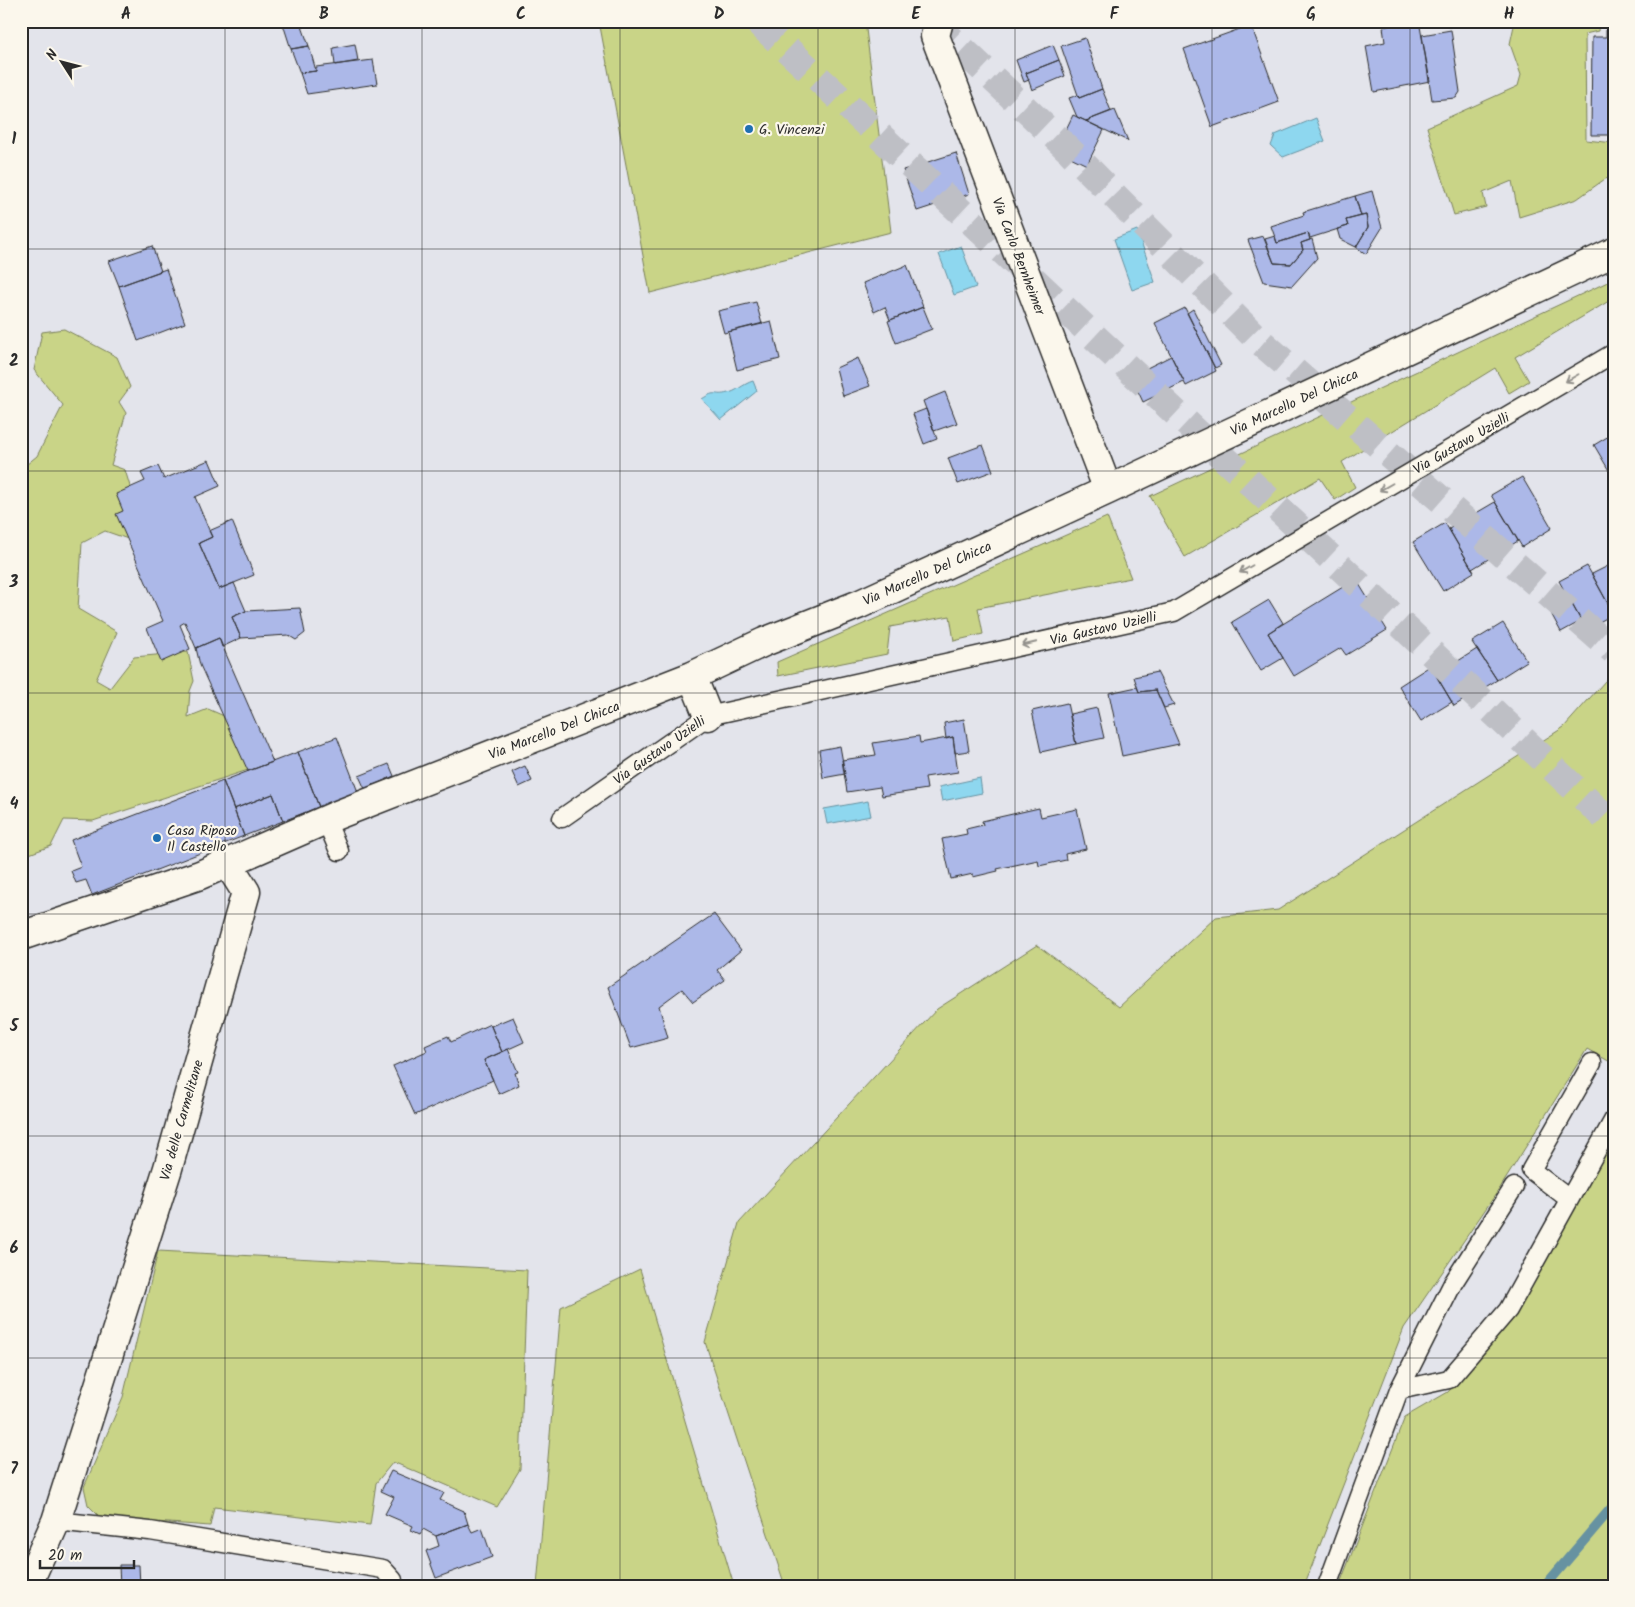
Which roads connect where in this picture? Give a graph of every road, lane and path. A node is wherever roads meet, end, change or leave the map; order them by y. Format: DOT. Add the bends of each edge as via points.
graph roads {
  1 [pos="939,21"];
  2 [pos="1614,252"];
  3 [pos="1614,353"];
  4 [pos="1108,490"];
  5 [pos="692,676"];
  6 [pos="708,716"];
  7 [pos="562,818"];
  8 [pos="326,820"];
  9 [pos="339,851"];
  10 [pos="227,862"];
  11 [pos="21,936"];
  12 [pos="1592,1063"];
  13 [pos="1614,1119"];
  14 [pos="1514,1187"];
  15 [pos="1569,1199"];
  16 [pos="1399,1390"];
  17 [pos="56,1521"];
  18 [pos="393,1580"];
  19 [pos="27,1586"];
  20 [pos="1327,1586"];
  1 -- 4 [label="street, Via Carlo Bernheimer" via="935,36"];
  2 -- 4 [label="street, Via Marcello Del Chicca"];
  3 -- 6 [label="lane, Via Gustavo Uzielli, one-way" via="1174,612"];
  4 -- 5 [label="street, Via Marcello Del Chicca" via="860,604 764,642"];
  5 -- 6 [label="street"];
  5 -- 8 [label="street, Via Marcello Del Chicca"];
  6 -- 7 [label="lane, Via Gustavo Uzielli"];
  8 -- 9 [label="lane"];
  8 -- 10 [label="street, Via Marcello Del Chicca"];
  10 -- 11 [label="street" via="200,875"];
  10 -- 17 [label="street, Via delle Carmelitane" via="246,892 168,1168"];
  12 -- 15 [label="lane" via="1531,1170"];
  13 -- 15 [label="lane"];
  14 -- 16 [label="lane" via="1454,1282"];
  15 -- 16 [label="lane" via="1508,1310 1449,1379"];
  16 -- 20 [label="lane"];
  17 -- 18 [label="lane" via="150,1531 384,1569"];
  17 -- 19 [label="street, Via delle Carmelitane"];
}
